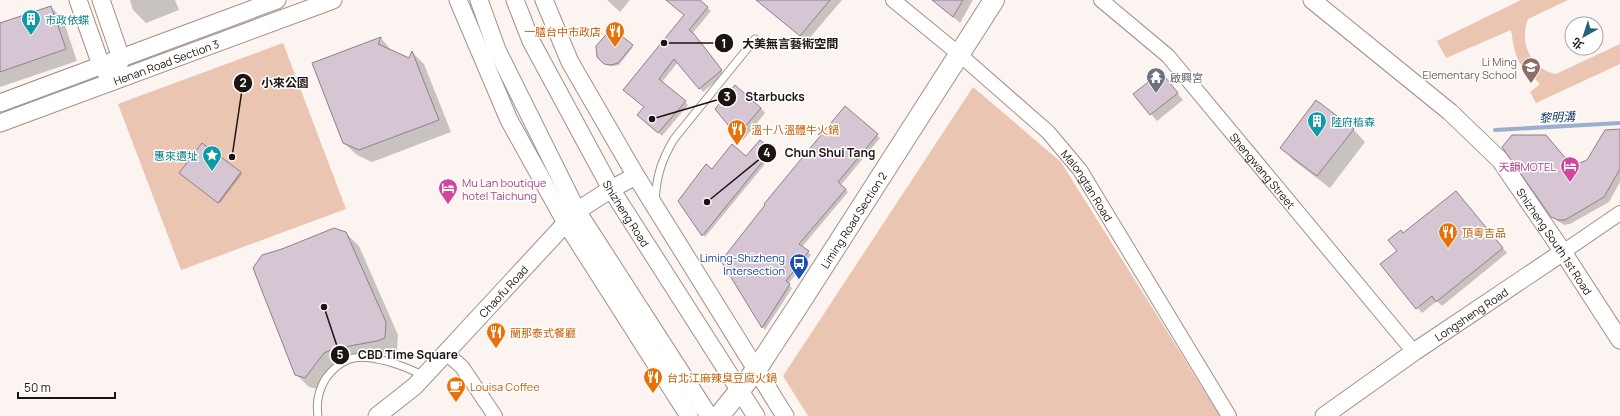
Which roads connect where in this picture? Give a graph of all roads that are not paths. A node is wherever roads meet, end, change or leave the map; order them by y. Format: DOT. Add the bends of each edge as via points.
graph roads {
  1 [pos="78,0"];
  2 [pos="101,0"];
  3 [pos="277,0"];
  4 [pos="333,0"];
  5 [pos="458,0"];
  6 [pos="479,0"];
  7 [pos="515,0"];
  8 [pos="544,0"];
  9 [pos="893,0"];
  10 [pos="994,0"];
  11 [pos="1101,0"];
  12 [pos="1312,0"];
  13 [pos="754,39"];
  14 [pos="959,54"];
  15 [pos="121,58"];
  16 [pos="101,65"];
  17 [pos="114,81"];
  18 [pos="0,103"];
  19 [pos="0,123"];
  20 [pos="636,176"];
  21 [pos="611,189"];
  22 [pos="655,207"];
  23 [pos="1620,213"];
  24 [pos="572,217"];
  25 [pos="1563,252"];
  26 [pos="1620,340"];
  27 [pos="1414,352"];
  28 [pos="446,353"];
  29 [pos="756,370"];
  30 [pos="424,376"];
  31 [pos="740,389"];
  32 [pos="318,416"];
  33 [pos="377,416"];
  34 [pos="495,416"];
  35 [pos="689,416"];
  36 [pos="709,416"];
  37 [pos="719,416"];
  38 [pos="756,416"];
  39 [pos="785,416"];
  40 [pos="1228,416"];
  41 [pos="1324,416"];
  1 -- 16 [label="street"];
  2 -- 15 [label="street"];
  3 -- 15 [label="street, Henan Road Section 3"];
  4 -- 17 [label="street, Henan Road Section 3"];
  5 -- 24 [label="street" via="509,120"];
  6 -- 24 [label="street" via="497,50"];
  7 -- 21 [label="street, Shizheng Road" via="531,41"];
  8 -- 20 [label="street" via="570,62"];
  9 -- 14 [label="street, Malongtan Road"];
  10 -- 14 [label="main road, Liming Road Section 2"];
  11 -- 27 [label="street, Shengwang Street" via="1168,56"];
  12 -- 25 [label="street, Shizheng South 1st Road" via="1450,112 1500,160"];
  13 -- 22 [label="lane" via="674,139 664,156 657,178"];
  14 -- 29 [label="main road, Liming Road Section 2"];
  14 -- 40 [label="street, Malongtan Road" via="1048,132 1080,170"];
  15 -- 16 [label="street, Henan Road Section 3"];
  15 -- 17 [label="street"];
  16 -- 17 [label="street"];
  16 -- 18 [label="street, Henan Road Section 3"];
  17 -- 19 [label="street, Henan Road Section 3"];
  20 -- 21 [label="street, Chaofu Road"];
  20 -- 22 [label="street"];
  21 -- 24 [label="street, Chaofu Road"];
  21 -- 31 [label="street, Shizheng Road"];
  22 -- 29 [label="street"];
  23 -- 25 [label="street, Longsheng Road"];
  24 -- 28 [label="street, Chaofu Road"];
  24 -- 35 [label="street"];
  24 -- 36 [label="street"];
  25 -- 26 [label="street, Shizheng South 1st Road"];
  25 -- 27 [label="street, Longsheng Road"];
  27 -- 41 [label="street, Longsheng Road"];
  28 -- 30 [label="street, Chaofu Road"];
  28 -- 34 [label="street" via="462,367"];
  29 -- 31 [label="main road, Liming Road Section 2"];
  29 -- 39 [label="street"];
  30 -- 32 [label="lane" via="391,363 366,358 350,359 332,370 321,386"];
  30 -- 33 [label="street, Chaofu Road"];
  31 -- 37 [label="main road, Liming Road Section 2"];
  31 -- 38 [label="street, Shizheng Road"];
}
